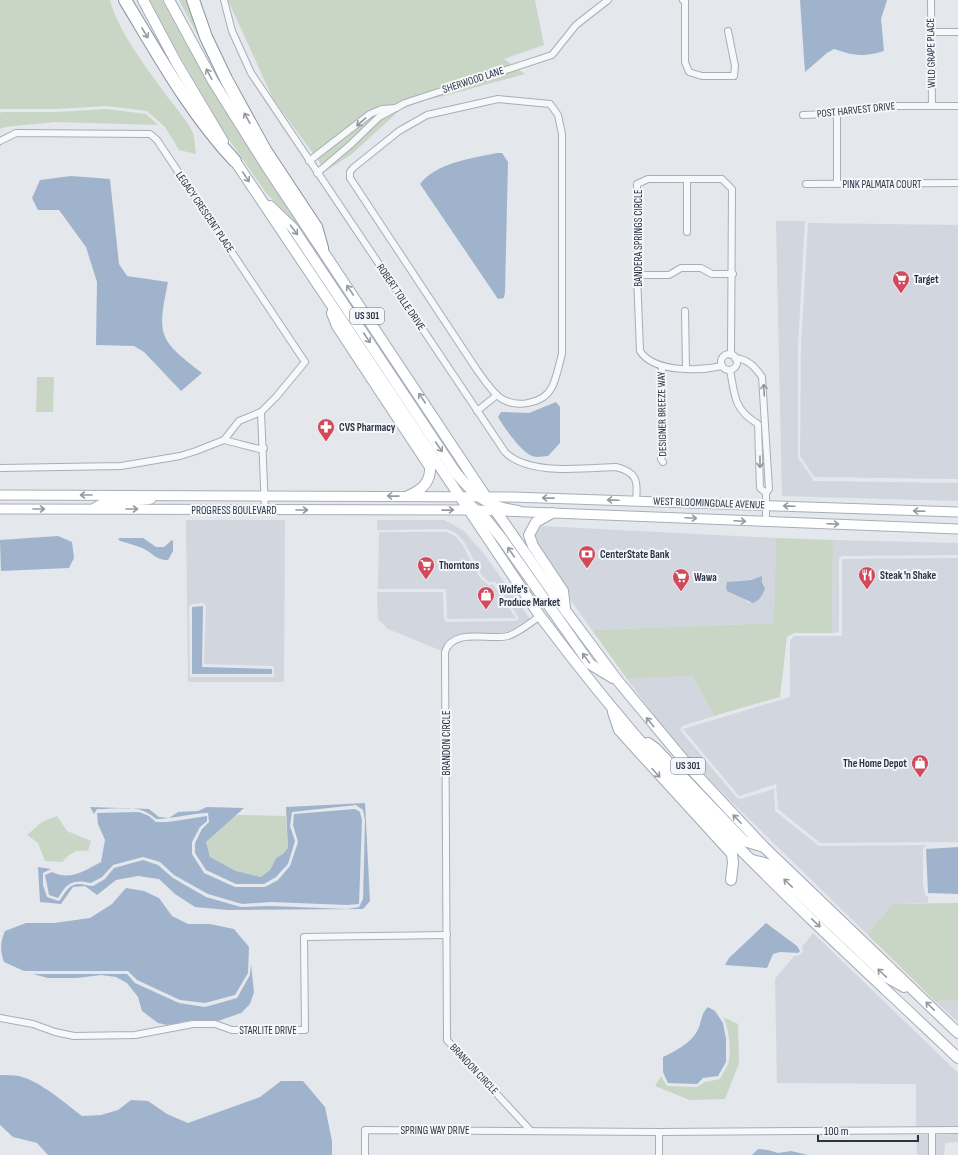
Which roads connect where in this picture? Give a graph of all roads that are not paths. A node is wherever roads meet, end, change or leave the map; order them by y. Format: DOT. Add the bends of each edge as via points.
graph roads {
  1 [pos="125,0"];
  2 [pos="143,0"];
  3 [pos="169,0"];
  4 [pos="193,0"];
  5 [pos="224,0"];
  6 [pos="608,0"];
  7 [pos="683,0"];
  8 [pos="931,0"];
  9 [pos="728,31"];
  10 [pos="931,32"];
  11 [pos="958,32"];
  12 [pos="932,106"];
  13 [pos="958,106"];
  14 [pos="396,108"];
  15 [pos="837,112"];
  16 [pos="803,115"];
  17 [pos="0,141"];
  18 [pos="235,161"];
  19 [pos="309,161"];
  20 [pos="317,173"];
  21 [pos="687,179"];
  22 [pos="958,183"];
  23 [pos="806,184"];
  24 [pos="837,184"];
  25 [pos="257,193"];
  26 [pos="687,232"];
  27 [pos="322,248"];
  28 [pos="733,274"];
  29 [pos="637,275"];
  30 [pos="328,299"];
  31 [pos="685,311"];
  32 [pos="733,357"];
  33 [pos="662,366"];
  34 [pos="722,366"];
  35 [pos="686,368"];
  36 [pos="730,370"];
  37 [pos="497,395"];
  38 [pos="477,411"];
  39 [pos="261,412"];
  40 [pos="224,440"];
  41 [pos="264,448"];
  42 [pos="663,462"];
  43 [pos="0,468"];
  44 [pos="766,494"];
  45 [pos="0,495"];
  46 [pos="238,495"];
  47 [pos="265,495"];
  48 [pos="408,496"];
  49 [pos="460,497"];
  50 [pos="482,497"];
  51 [pos="636,500"];
  52 [pos="766,505"];
  53 [pos="1,508"];
  54 [pos="495,508"];
  55 [pos="93,509"];
  56 [pos="265,510"];
  57 [pos="472,510"];
  58 [pos="518,512"];
  59 [pos="958,512"];
  60 [pos="552,513"];
  61 [pos="766,522"];
  62 [pos="958,529"];
  63 [pos="565,610"];
  64 [pos="540,616"];
  65 [pos="618,681"];
  66 [pos="611,707"];
  67 [pos="635,735"];
  68 [pos="764,847"];
  69 [pos="750,860"];
  70 [pos="730,880"];
  71 [pos="447,935"];
  72 [pos="916,993"];
  73 [pos="0,1018"];
  74 [pos="958,1033"];
  75 [pos="958,1058"];
  76 [pos="530,1130"];
  77 [pos="958,1130"];
  78 [pos="932,1131"];
  79 [pos="659,1132"];
  80 [pos="365,1155"];
  81 [pos="659,1155"];
  82 [pos="932,1155"];
  1 -- 18 [label="highway, one-way" via="191,108"];
  2 -- 18 [label="main road, US 301" via="176,62"];
  27 -- 3 [label="main road, US 301, one-way" via="213,81"];
  27 -- 4 [label="highway, one-way" via="316,226 265,150 226,79 206,37"];
  5 -- 19 [label="street, ROBERT TOLLE DRIVE" via="232,30 251,73"];
  6 -- 14 [label="street, SHERWOOD LANE" via="576,25 552,54 405,102"];
  7 -- 9 [label="street" via="685,62 689,72 702,76 734,76 735,66"];
  8 -- 10 [label="street, WILD GRAPE PLACE"];
  10 -- 11 [label="street"];
  10 -- 12 [label="street, WILD GRAPE PLACE"];
  12 -- 13 [label="street, POST HARVEST DRIVE"];
  12 -- 15 [label="street, POST HARVEST DRIVE" via="879,106"];
  14 -- 19 [label="street, SHERWOOD LANE, one-way" via="382,109 370,114"];
  14 -- 20 [label="street, SHERWOOD LANE" via="374,122"];
  15 -- 16 [label="street, POST HARVEST DRIVE"];
  15 -- 24 [label="street"];
  17 -- 39 [label="street, LEGACY CRESCENT PLACE" via="16,133 150,134 157,140 305,362"];
  18 -- 25 [label="main road, US 301, one-way"];
  19 -- 20 [label="street, ROBERT TOLLE DRIVE"];
  20 -- 38 [label="street, ROBERT TOLLE DRIVE"];
  21 -- 26 [label="street"];
  21 -- 28 [label="street, BANDERA SPRINGS CIRCLE" via="722,179 732,189"];
  21 -- 29 [label="street, BANDERA SPRINGS CIRCLE" via="648,179 637,184"];
  22 -- 24 [label="street, PINK PALMATA COURT"];
  23 -- 24 [label="street, PINK PALMATA COURT"];
  25 -- 30 [label="main road, US 301"];
  25 -- 50 [label="main road, one-way" via="294,228 452,466"];
  50 -- 27 [label="main road, US 301, one-way"];
  28 -- 29 [label="street" via="712,274 701,268 681,268 669,275"];
  28 -- 32 [label="street, BANDERA SPRINGS CIRCLE"];
  29 -- 33 [label="street, BANDERA SPRINGS CIRCLE" via="640,351"];
  30 -- 48 [label="main road" via="337,326 430,467 428,481 417,492"];
  30 -- 49 [label="main road, US 301"];
  31 -- 35 [label="street"];
  32 -- 34 [label="street" via="726,355 722,358"];
  32 -- 36 [label="street" via="735,366"];
  44 -- 32 [label="street, one-way" via="769,489 762,377 754,366 743,359"];
  33 -- 35 [label="street, BANDERA SPRINGS CIRCLE" via="671,369"];
  33 -- 42 [label="street, DESIGNER BREEZE WAY"];
  34 -- 35 [label="street, BANDERA SPRINGS CIRCLE"];
  34 -- 36 [label="street"];
  36 -- 44 [label="street, one-way" via="737,405 758,424 760,488"];
  37 -- 37 [label="street" via="477,370 350,178 350,172 399,131 427,115 498,98 550,104 558,115 562,134 562,354 552,388 540,398 527,404 512,403"];
  37 -- 38 [label="street"];
  38 -- 51 [label="street, ROBERT TOLLE DRIVE" via="513,460 537,468 625,469 636,479"];
  39 -- 40 [label="street, LEGACY CRESCENT PLACE" via="239,421"];
  39 -- 41 [label="street"];
  40 -- 41 [label="street"];
  40 -- 43 [label="street" via="180,456 121,466"];
  41 -- 47 [label="street"];
  44 -- 52 [label="street"];
  46 -- 45 [label="main road, PROGRESS BOULEVARD, one-way"];
  46 -- 47 [label="main road, PROGRESS BOULEVARD"];
  46 -- 55 [label="main road" via="229,498 106,501"];
  48 -- 47 [label="main road, PROGRESS BOULEVARD, one-way"];
  47 -- 56 [label="street"];
  48 -- 49 [label="main road, PROGRESS BOULEVARD"];
  49 -- 50 [label="main road, WEST BLOOMINGDALE AVENUE"];
  49 -- 57 [label="main road, US 301"];
  51 -- 50 [label="main road, WEST BLOOMINGDALE AVENUE, one-way"];
  50 -- 54 [label="main road"];
  51 -- 52 [label="main road, WEST BLOOMINGDALE AVENUE"];
  59 -- 52 [label="main road, WEST BLOOMINGDALE AVENUE, one-way"];
  52 -- 61 [label="street"];
  53 -- 55 [label="main road, PROGRESS BOULEVARD, one-way"];
  54 -- 57 [label="main road"];
  54 -- 58 [label="main road"];
  54 -- 63 [label="main road, US 301"];
  55 -- 56 [label="main road, PROGRESS BOULEVARD, one-way"];
  56 -- 57 [label="main road, PROGRESS BOULEVARD, one-way"];
  57 -- 64 [label="main road, US 301"];
  65 -- 57 [label="main road, one-way" via="590,664 502,539"];
  58 -- 60 [label="main road, WEST BLOOMINGDALE AVENUE"];
  60 -- 61 [label="main road, WEST BLOOMINGDALE AVENUE, one-way"];
  60 -- 63 [label="main road" via="536,522 530,531 530,538 563,590"];
  61 -- 62 [label="main road, WEST BLOOMINGDALE AVENUE, one-way"];
  63 -- 65 [label="main road, US 301"];
  64 -- 66 [label="main road, US 301"];
  64 -- 71 [label="street, BRANDON CIRCLE" via="509,636 459,638 449,644 445,652"];
  68 -- 65 [label="main road, US 301, one-way" via="692,770"];
  66 -- 67 [label="main road, US 301"];
  66 -- 70 [label="main road, one-way" via="619,730 732,854"];
  67 -- 68 [label="main road" via="655,748 744,841"];
  67 -- 69 [label="main road, US 301"];
  68 -- 72 [label="main road, US 301"];
  72 -- 69 [label="main road, one-way" via="888,978 768,864"];
  69 -- 75 [label="main road, US 301, one-way"];
  71 -- 73 [label="street, STARLITE DRIVE" via="304,936 305,1030 232,1030 215,1024 192,1024 135,1035 74,1036"];
  71 -- 76 [label="street, BRANDON CIRCLE" via="447,1040"];
  74 -- 72 [label="main road, US 301, one-way"];
  76 -- 79 [label="street"];
  76 -- 80 [label="street, SPRING WAY DRIVE" via="365,1130"];
  77 -- 78 [label="street"];
  78 -- 79 [label="street"];
  78 -- 82 [label="street"];
  79 -- 81 [label="street"];
}
